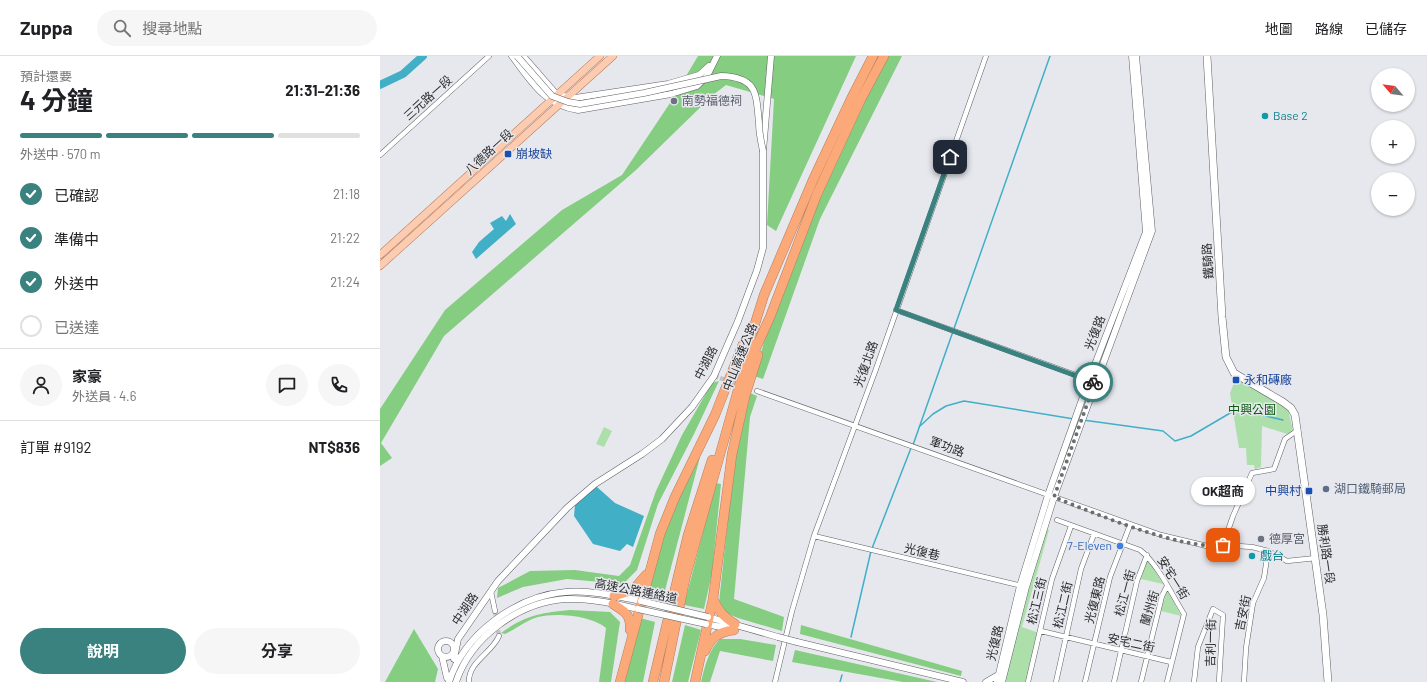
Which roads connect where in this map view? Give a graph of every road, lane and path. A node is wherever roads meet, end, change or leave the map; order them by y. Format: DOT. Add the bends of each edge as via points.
graph roads {
  1 [pos="489,56"];
  2 [pos="512,56"];
  3 [pos="517,56"];
  4 [pos="524,56"];
  5 [pos="600,56"];
  6 [pos="613,56"];
  7 [pos="717,56"];
  8 [pos="771,56"];
  9 [pos="873,56"];
  10 [pos="884,56"];
  11 [pos="986,56"];
  12 [pos="1132,56"];
  13 [pos="1136,56"];
  14 [pos="1207,56"];
  15 [pos="713,62"];
  16 [pos="558,94"];
  17 [pos="567,96"];
  18 [pos="550,101"];
  19 [pos="557,105"];
  20 [pos="763,151"];
  21 [pos="380,155"];
  22 [pos="459,183"];
  23 [pos="465,189"];
  24 [pos="380,255"];
  25 [pos="380,266"];
  26 [pos="764,295"];
  27 [pos="896,310"];
  28 [pos="770,317"];
  29 [pos="1092,381"];
  30 [pos="757,391"];
  31 [pos="854,426"];
  32 [pos="1298,430"];
  33 [pos="1051,496"];
  34 [pos="1057,520"];
  35 [pos="1130,525"];
  36 [pos="1071,526"];
  37 [pos="1094,534"];
  38 [pos="814,536"];
  39 [pos="1123,544"];
  40 [pos="1223,545"];
  41 [pos="1268,551"];
  42 [pos="1147,555"];
  43 [pos="1316,558"];
  44 [pos="649,571"];
  45 [pos="1023,586"];
  46 [pos="1167,586"];
  47 [pos="491,592"];
  48 [pos="713,599"];
  49 [pos="614,600"];
  50 [pos="640,605"];
  51 [pos="495,611"];
  52 [pos="707,621"];
  53 [pos="735,627"];
  54 [pos="1041,631"];
  55 [pos="499,636"];
  56 [pos="1066,638"];
  57 [pos="458,639"];
  58 [pos="446,641"];
  59 [pos="629,643"];
  60 [pos="1094,645"];
  61 [pos="454,650"];
  62 [pos="469,651"];
  63 [pos="1120,651"];
  64 [pos="442,656"];
  65 [pos="1147,656"];
  66 [pos="454,659"];
  67 [pos="701,659"];
  68 [pos="1171,662"];
  69 [pos="998,679"];
  70 [pos="448,680"];
  71 [pos="456,682"];
  72 [pos="468,682"];
  73 [pos="620,682"];
  74 [pos="653,682"];
  75 [pos="664,682"];
  76 [pos="695,682"];
  77 [pos="775,682"];
  78 [pos="963,682"];
  79 [pos="986,682"];
  80 [pos="1002,682"];
  81 [pos="1028,682"];
  82 [pos="1056,682"];
  83 [pos="1085,682"];
  84 [pos="1114,682"];
  85 [pos="1141,682"];
  86 [pos="1167,682"];
  87 [pos="1194,682"];
  88 [pos="1219,682"];
  89 [pos="1244,682"];
  90 [pos="1328,682"];
  1 -- 21 [label="street, 三元路一段"];
  2 -- 18 [label="street"];
  3 -- 20 [label="street, bridge" via="552,96 580,104 721,76 743,80 752,87 758,100"];
  4 -- 16 [label="street"];
  5 -- 16 [label="main road, 八德路一段"];
  6 -- 17 [label="main road, 八德路一段"];
  7 -- 15 [label="street"];
  8 -- 20 [label="street, 中湖路"];
  9 -- 26 [label="highway, 中山高速公路" via="816,173"];
  10 -- 28 [label="highway, 中山高速公路" via="817,194"];
  11 -- 27 [label="street, 光復北路"];
  12 -- 29 [label="street, 光復路" via="1146,232"];
  13 -- 29 [label="street, 光復路" via="1152,231"];
  14 -- 32 [label="main road, 鐵騎路" via="1226,357 1234,372 1291,408"];
  15 -- 17 [label="street" via="699,75 668,84 575,98"];
  15 -- 19 [label="street" via="697,86 671,94 578,110"];
  16 -- 17 [label="street"];
  16 -- 18 [label="main road, 八德路一段"];
  17 -- 19 [label="main road, 八德路一段"];
  18 -- 19 [label="street"];
  18 -- 22 [label="main road, 八德路一段"];
  19 -- 23 [label="main road, 八德路一段"];
  20 -- 47 [label="street, 中湖路" via="763,248 758,270 714,376 692,406 662,439 595,484 567,508 498,581"];
  22 -- 23 [label="street"];
  22 -- 24 [label="main road, 八德路一段"];
  23 -- 25 [label="main road, 八德路一段"];
  26 -- 44 [label="highway" via="715,415 675,497"];
  26 -- 74 [label="highway, 中山高速公路" via="688,535"];
  27 -- 29 [label="street"];
  27 -- 31 [label="street, 光復北路"];
  28 -- 48 [label="highway" via="745,396 732,454"];
  28 -- 75 [label="highway, 中山高速公路" via="740,383 685,579"];
  29 -- 33 [label="street, 光復路"];
  30 -- 31 [label="street, 軍功路"];
  31 -- 33 [label="street, 軍功路"];
  31 -- 38 [label="street, 光復北路"];
  32 -- 40 [label="street" via="1285,439 1274,469 1252,473"];
  32 -- 43 [label="main road, 勝利路一段"];
  33 -- 35 [label="street, 軍功路"];
  33 -- 45 [label="street, 光復路"];
  34 -- 36 [label="street, 安宅一街"];
  35 -- 39 [label="street, 光復東路"];
  35 -- 40 [label="street, 軍功路" via="1196,544 1211,547"];
  36 -- 37 [label="street, 安宅一街"];
  36 -- 54 [label="street, 松江三街" via="1058,561"];
  37 -- 39 [label="street, 安宅一街"];
  37 -- 56 [label="street, 松江二街" via="1081,569"];
  38 -- 45 [label="street, 光復巷"];
  38 -- 77 [label="street, 光復北路"];
  39 -- 42 [label="street, 安宅一街"];
  39 -- 60 [label="street, 光復東路" via="1110,577"];
  40 -- 41 [label="street, 軍功路"];
  41 -- 43 [label="street, 軍功路" via="1288,561"];
  41 -- 89 [label="street, 吉安街" via="1264,578 1253,603"];
  42 -- 46 [label="street, 安宅一街"];
  42 -- 63 [label="street, 松江一街"];
  43 -- 90 [label="main road, 勝利路一段"];
  44 -- 49 [label="highway" via="638,586"];
  44 -- 50 [label="highway"];
  45 -- 69 [label="street, 光復路"];
  45 -- 80 [label="street, 光復路"];
  46 -- 65 [label="street, 蘭州街" via="1162,596"];
  46 -- 68 [label="street, 安宅一街" via="1184,614"];
  47 -- 51 [label="street, 中湖路"];
  47 -- 57 [label="street, 中湖路"];
  48 -- 52 [label="highway"];
  48 -- 53 [label="highway" via="724,617"];
  49 -- 50 [label="street, 高速公路連絡道"];
  49 -- 59 [label="highway" via="628,613 631,623"];
  49 -- 62 [label="street, 高速公路連絡道" via="594,592 565,592 538,598 491,623"];
  50 -- 52 [label="street, 高速公路連絡道, bridge"];
  50 -- 59 [label="highway"];
  52 -- 53 [label="street, 高速公路連絡道"];
  52 -- 67 [label="highway"];
  53 -- 67 [label="highway" via="710,640"];
  53 -- 78 [label="street, 高速公路連絡道, bridge"];
  54 -- 56 [label="street, 安宅二街"];
  54 -- 81 [label="street, 松江三街"];
  55 -- 72 [label="street" via="497,642 470,670"];
  56 -- 60 [label="street, 安宅二街"];
  56 -- 82 [label="street, 松江二街"];
  57 -- 58 [label="street"];
  57 -- 61 [label="street, 中湖路"];
  58 -- 61 [label="street" via="453,645"];
  58 -- 64 [label="street" via="439,647"];
  59 -- 73 [label="highway"];
  60 -- 63 [label="street, 安宅二街"];
  60 -- 83 [label="street, 光復東路"];
  61 -- 64 [label="street" via="450,657"];
  61 -- 66 [label="street, 中湖路"];
  62 -- 70 [label="street" via="458,662"];
  62 -- 71 [label="street"];
  63 -- 65 [label="street, 安宅二街"];
  63 -- 84 [label="street, 松江一街"];
  64 -- 70 [label="street"];
  65 -- 68 [label="street, 安宅二街"];
  65 -- 85 [label="street, 蘭州街"];
  67 -- 76 [label="highway"];
  68 -- 86 [label="street, 安宅一街"];
  69 -- 79 [label="street"];
  87 -- 88 [label="street, 吉利一街" via="1198,647 1213,609 1223,615"];
}
